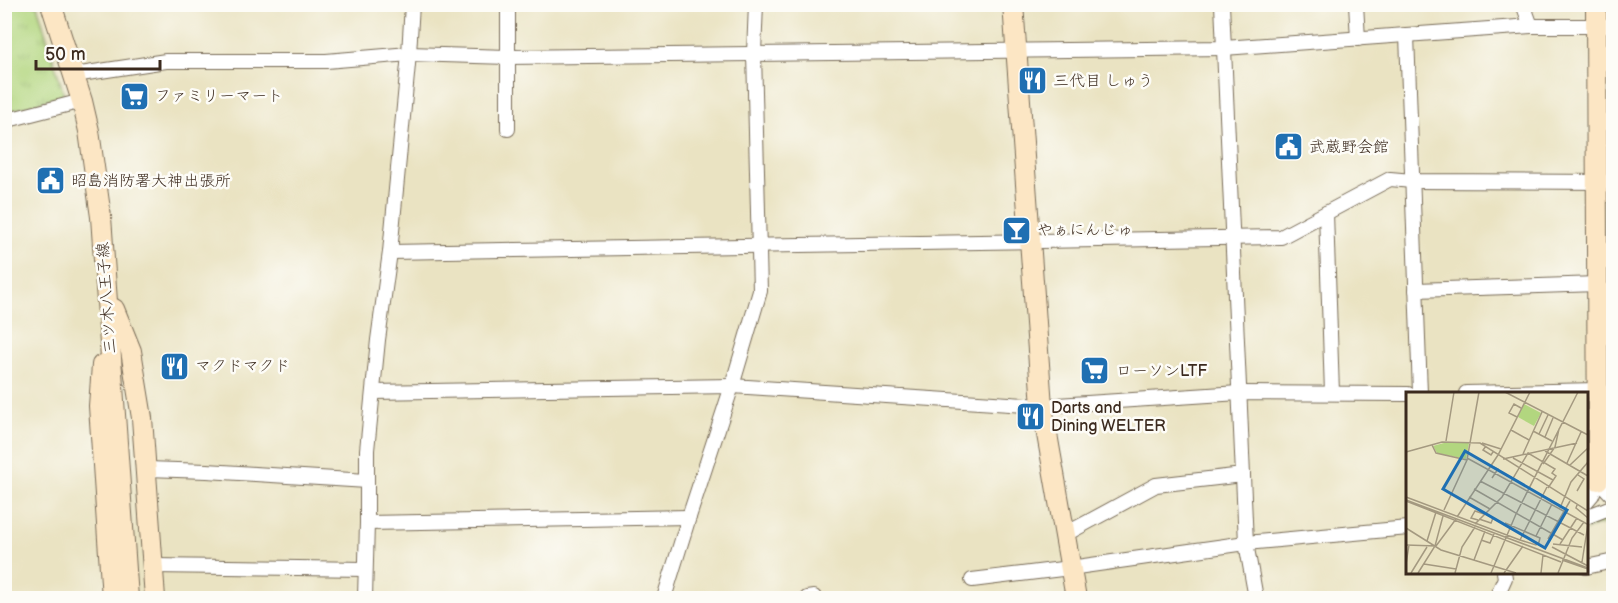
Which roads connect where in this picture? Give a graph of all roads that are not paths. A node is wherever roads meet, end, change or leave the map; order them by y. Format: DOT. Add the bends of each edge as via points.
graph roads {
  1 [pos="51,4"];
  2 [pos="412,4"];
  3 [pos="508,4"];
  4 [pos="756,4"];
  5 [pos="1013,4"];
  6 [pos="1222,4"];
  7 [pos="1356,4"];
  8 [pos="1523,4"];
  9 [pos="1596,4"];
  10 [pos="1531,26"];
  11 [pos="1605,26"];
  12 [pos="1407,35"];
  13 [pos="1358,39"];
  14 [pos="1224,48"];
  15 [pos="1016,49"];
  16 [pos="754,53"];
  17 [pos="409,54"];
  18 [pos="508,57"];
  19 [pos="74,75"];
  20 [pos="82,100"];
  21 [pos="4,121"];
  22 [pos="508,129"];
  23 [pos="1412,181"];
  24 [pos="1605,182"];
  25 [pos="1326,213"];
  26 [pos="1233,238"];
  27 [pos="1030,242"];
  28 [pos="758,246"];
  29 [pos="390,252"];
  30 [pos="1597,284"];
  31 [pos="1416,290"];
  32 [pos="107,293"];
  33 [pos="1605,327"];
  34 [pos="732,386"];
  35 [pos="373,392"];
  36 [pos="1420,392"];
  37 [pos="1239,393"];
  38 [pos="1332,393"];
  39 [pos="1588,393"];
  40 [pos="1606,393"];
  41 [pos="1406,394"];
  42 [pos="1042,405"];
  43 [pos="115,408"];
  44 [pos="141,412"];
  45 [pos="147,469"];
  46 [pos="1243,475"];
  47 [pos="1598,480"];
  48 [pos="367,481"];
  49 [pos="1614,497"];
  50 [pos="1588,501"];
  51 [pos="1614,506"];
  52 [pos="689,517"];
  53 [pos="1588,517"];
  54 [pos="367,523"];
  55 [pos="1406,528"];
  56 [pos="1064,536"];
  57 [pos="1246,543"];
  58 [pos="1614,561"];
  59 [pos="153,566"];
  60 [pos="1588,567"];
  61 [pos="1070,568"];
  62 [pos="365,569"];
  63 [pos="1504,573"];
  64 [pos="972,580"];
  65 [pos="112,598"];
  66 [pos="128,598"];
  67 [pos="155,598"];
  68 [pos="364,598"];
  69 [pos="664,598"];
  70 [pos="1076,598"];
  71 [pos="1256,598"];
  72 [pos="1496,598"];
  1 -- 19 [label="street, 三ツ木八王子線"];
  2 -- 17 [label="street"];
  3 -- 18 [label="street"];
  4 -- 16 [label="street"];
  5 -- 15 [label="street"];
  6 -- 14 [label="street"];
  7 -- 13 [label="street"];
  8 -- 10 [label="street"];
  9 -- 11 [label="street"];
  10 -- 11 [label="street"];
  10 -- 12 [label="street"];
  11 -- 24 [label="street"];
  12 -- 13 [label="street"];
  12 -- 23 [label="street"];
  13 -- 14 [label="street"];
  14 -- 15 [label="street"];
  14 -- 26 [label="street"];
  15 -- 16 [label="street"];
  15 -- 27 [label="street"];
  16 -- 18 [label="street"];
  16 -- 28 [label="street"];
  17 -- 18 [label="street"];
  17 -- 19 [label="street" via="326,61 166,61"];
  17 -- 29 [label="street"];
  18 -- 22 [label="street"];
  19 -- 20 [label="street, 三ツ木八王子線"];
  20 -- 21 [label="street"];
  20 -- 32 [label="street, 三ツ木八王子線" via="101,217"];
  23 -- 24 [label="street"];
  23 -- 25 [label="street" via="1390,179"];
  23 -- 31 [label="street"];
  24 -- 30 [label="street"];
  25 -- 26 [label="street" via="1281,237"];
  25 -- 38 [label="street"];
  26 -- 27 [label="street"];
  26 -- 37 [label="street"];
  27 -- 28 [label="street"];
  27 -- 42 [label="street"];
  28 -- 29 [label="street"];
  28 -- 34 [label="street" via="760,291"];
  29 -- 35 [label="street"];
  30 -- 31 [label="street"];
  30 -- 33 [label="street"];
  31 -- 36 [label="street"];
  32 -- 43 [label="street, 三ツ木八王子線"];
  32 -- 44 [label="street" via="130,351"];
  32 -- 65 [label="street" via="99,406"];
  33 -- 40 [label="street"];
  34 -- 35 [label="street"];
  34 -- 42 [label="street"];
  34 -- 52 [label="street"];
  35 -- 48 [label="street" via="366,450"];
  37 -- 38 [label="street"];
  37 -- 42 [label="street"];
  37 -- 46 [label="street"];
  38 -- 41 [label="street"];
  39 -- 40 [label="street"];
  40 -- 47 [label="street"];
  42 -- 56 [label="street"];
  43 -- 44 [label="street"];
  43 -- 66 [label="street, 三ツ木八王子線"];
  44 -- 45 [label="street"];
  45 -- 48 [label="street"];
  45 -- 59 [label="street"];
  46 -- 56 [label="street" via="1156,485"];
  46 -- 57 [label="street"];
  47 -- 49 [label="street"];
  47 -- 50 [label="street"];
  48 -- 54 [label="street"];
  51 -- 53 [label="street"];
  52 -- 54 [label="street"];
  52 -- 69 [label="street"];
  54 -- 62 [label="street"];
  55 -- 57 [label="street"];
  56 -- 61 [label="street"];
  57 -- 61 [label="street"];
  57 -- 71 [label="street"];
  58 -- 60 [label="street"];
  59 -- 62 [label="street"];
  59 -- 67 [label="street"];
  61 -- 64 [label="street"];
  61 -- 70 [label="street"];
  62 -- 68 [label="street"];
  63 -- 72 [label="street"];
}
